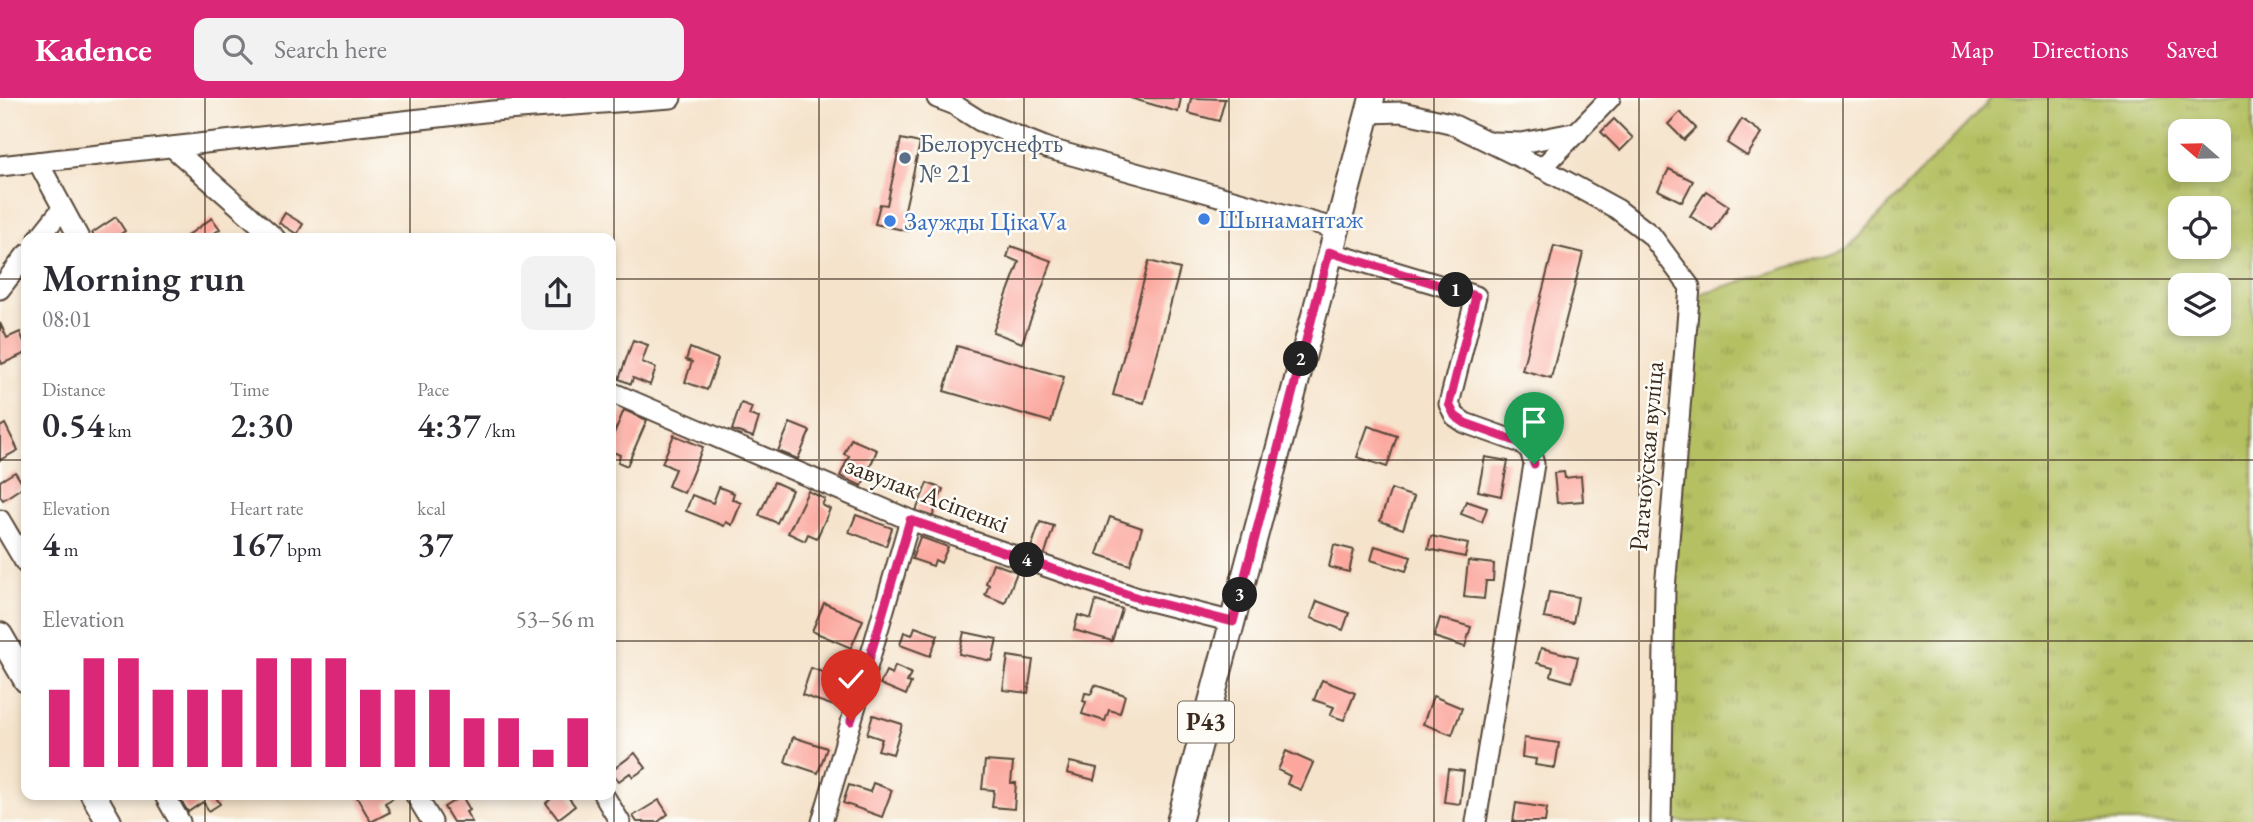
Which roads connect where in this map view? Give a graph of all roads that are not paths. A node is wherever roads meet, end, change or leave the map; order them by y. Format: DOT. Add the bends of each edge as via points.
graph roads {
  1 [pos="671,98"];
  2 [pos="937,98"];
  3 [pos="1610,98"];
  4 [pos="1370,105"];
  5 [pos="1578,132"];
  6 [pos="1490,142"];
  7 [pos="173,148"];
  8 [pos="38,162"];
  9 [pos="0,166"];
  10 [pos="1542,168"];
  11 [pos="62,209"];
  12 [pos="43,233"];
  13 [pos="76,233"];
  14 [pos="269,233"];
  15 [pos="1333,241"];
  16 [pos="21,262"];
  17 [pos="0,289"];
  18 [pos="616,394"];
  19 [pos="0,520"];
  20 [pos="910,520"];
  21 [pos="21,556"];
  22 [pos="1233,622"];
  23 [pos="0,635"];
  24 [pos="21,671"];
  25 [pos="96,800"];
  26 [pos="167,800"];
  27 [pos="419,800"];
  28 [pos="607,800"];
  29 [pos="109,822"];
  30 [pos="180,822"];
  31 [pos="432,822"];
  32 [pos="620,822"];
  33 [pos="822,822"];
  34 [pos="1179,822"];
  35 [pos="1476,822"];
  36 [pos="1661,822"];
  1 -- 7 [label="street" via="492,111"];
  2 -- 15 [label="street" via="1050,149"];
  3 -- 5 [label="street"];
  4 -- 6 [label="street, Рагачоўская вуліца" via="1450,123"];
  4 -- 15 [label="main road, Р43"];
  5 -- 6 [label="street" via="1522,142"];
  5 -- 10 [label="street"];
  6 -- 10 [label="street, Рагачоўская вуліца"];
  7 -- 8 [label="street"];
  7 -- 14 [label="street"];
  8 -- 9 [label="street"];
  8 -- 11 [label="street"];
  10 -- 36 [label="street, Рагачоўская вуліца" via="1617,209 1651,236 1690,287 1665,589"];
  11 -- 12 [label="street"];
  11 -- 13 [label="street"];
  15 -- 22 [label="main road, Р43"];
  15 -- 35 [label="street" via="1476,296 1449,404 1465,423 1531,450 1534,464"];
  16 -- 17 [label="street"];
  18 -- 20 [label="street, завулак Асіпенкі"];
  19 -- 21 [label="street"];
  20 -- 22 [label="street, завулак Асіпенкі" via="1138,598"];
  20 -- 33 [label="street"];
  22 -- 34 [label="main road, Р43"];
  23 -- 24 [label="main road"];
  25 -- 29 [label="main road"];
  26 -- 30 [label="street"];
  27 -- 31 [label="street"];
  28 -- 32 [label="street"];
}
